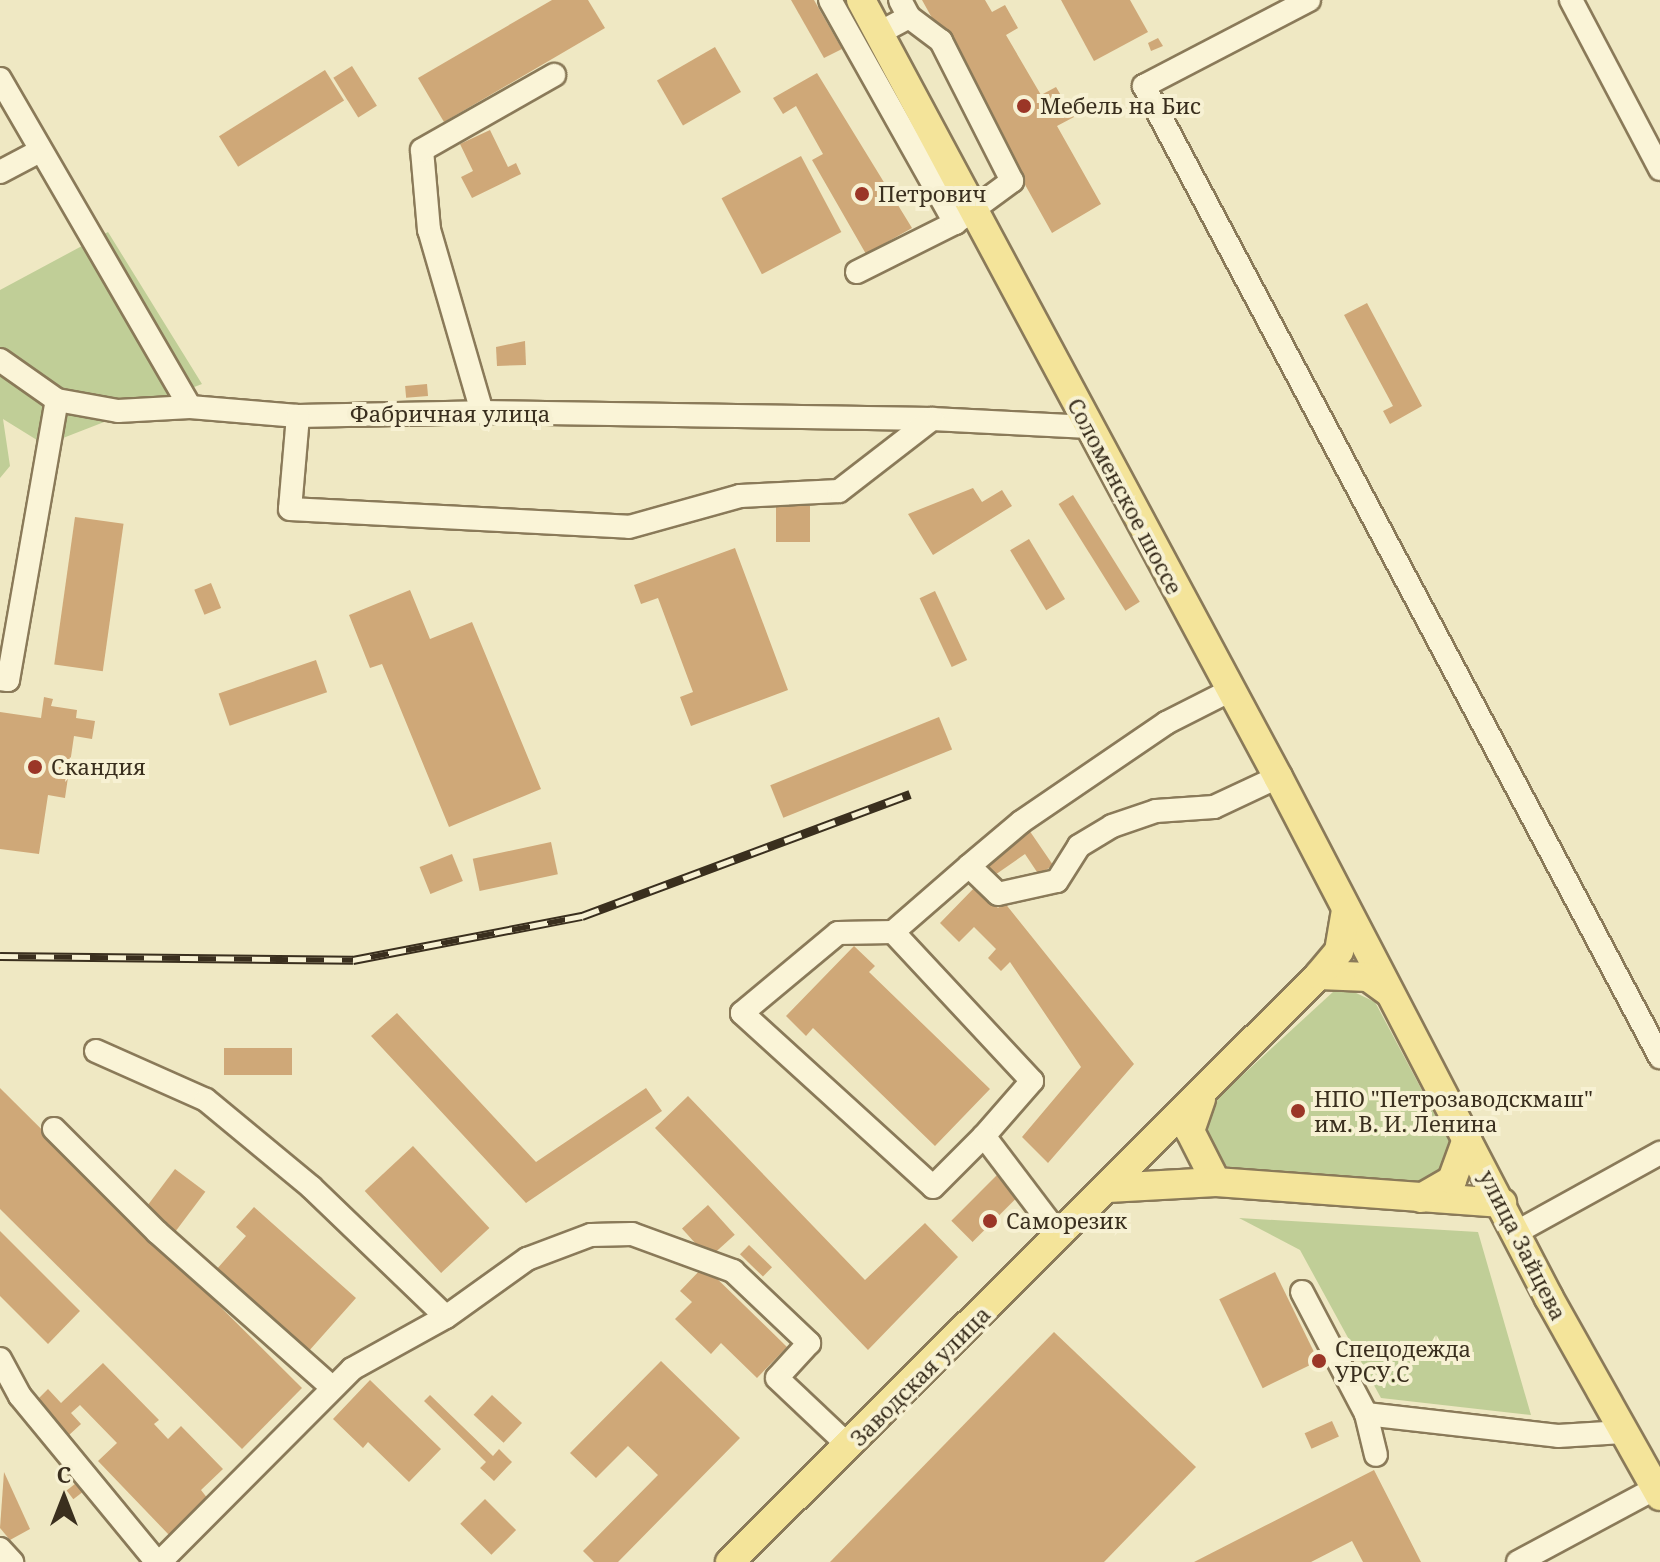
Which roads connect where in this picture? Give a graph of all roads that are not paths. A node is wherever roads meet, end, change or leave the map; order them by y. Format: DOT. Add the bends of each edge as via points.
graph roads {
  1 [pos="830,0"];
  2 [pos="861,0"];
  3 [pos="1309,0"];
  4 [pos="1571,0"];
  5 [pos="904,8"];
  6 [pos="879,33"];
  7 [pos="554,75"];
  8 [pos="0,79"];
  9 [pos="40,151"];
  10 [pos="1660,169"];
  11 [pos="0,172"];
  12 [pos="963,216"];
  13 [pos="857,272"];
  14 [pos="0,360"];
  15 [pos="57,400"];
  16 [pos="190,407"];
  17 [pos="482,412"];
  18 [pos="298,416"];
  19 [pos="932,419"];
  20 [pos="1089,427"];
  21 [pos="0,679"];
  22 [pos="1231,690"];
  23 [pos="1278,777"];
  24 [pos="969,866"];
  25 [pos="1346,910"];
  26 [pos="893,932"];
  27 [pos="1319,975"];
  28 [pos="1389,992"];
  29 [pos="96,1051"];
  30 [pos="1660,1057"];
  31 [pos="1201,1099"];
  32 [pos="54,1129"];
  33 [pos="984,1136"];
  34 [pos="1467,1139"];
  35 [pos="1660,1153"];
  36 [pos="1216,1182"];
  37 [pos="1108,1188"];
  38 [pos="1421,1198"];
  39 [pos="1502,1203"];
  40 [pos="1515,1233"];
  41 [pos="1060,1236"];
  42 [pos="1302,1292"];
  43 [pos="446,1317"];
  44 [pos="0,1359"];
  45 [pos="333,1388"];
  46 [pos="1366,1414"];
  47 [pos="1623,1432"];
  48 [pos="850,1447"];
  49 [pos="1376,1455"];
  50 [pos="1658,1492"];
  51 [pos="0,1549"];
  52 [pos="12,1562"];
  53 [pos="158,1562"];
  54 [pos="730,1562"];
  55 [pos="1518,1562"];
  1 -- 12 [label="street"];
  2 -- 6 [label="main road, Соломенское шоссе"];
  3 -- 30 [label="street" via="1144,86"];
  4 -- 10 [label="street"];
  5 -- 6 [label="street"];
  5 -- 12 [label="street" via="941,41 1012,181"];
  6 -- 12 [label="main road, Соломенское шоссе"];
  7 -- 17 [label="street" via="422,150 429,230"];
  8 -- 9 [label="street"];
  9 -- 11 [label="street"];
  9 -- 16 [label="street"];
  12 -- 13 [label="street"];
  12 -- 20 [label="main road, Соломенское шоссе"];
  14 -- 15 [label="street"];
  15 -- 16 [label="street, Фабричная улица" via="118,411"];
  15 -- 21 [label="street" via="8,680"];
  16 -- 18 [label="street, Фабричная улица"];
  17 -- 18 [label="street, Фабричная улица"];
  17 -- 19 [label="street, Фабричная улица"];
  18 -- 19 [label="street" via="290,509 629,527 740,496 839,491"];
  19 -- 20 [label="street, Фабричная улица"];
  20 -- 22 [label="main road, Соломенское шоссе"];
  22 -- 23 [label="main road, Соломенское шоссе"];
  22 -- 24 [label="street" via="1166,723 1021,822"];
  23 -- 24 [label="street" via="1214,807 1156,811 1112,826 1079,846 1057,881 998,894"];
  23 -- 25 [label="main road, Соломенское шоссе"];
  24 -- 26 [label="street"];
  25 -- 27 [label="main road, Заводская улица" via="1339,951"];
  25 -- 28 [label="main road, Соломенское шоссе"];
  26 -- 33 [label="street" via="1032,1081"];
  26 -- 33 [label="street" via="838,933 742,1013 933,1187"];
  27 -- 28 [label="main road" via="1368,977"];
  27 -- 31 [label="main road, Заводская улица"];
  28 -- 34 [label="main road, улица Зайцева"];
  29 -- 43 [label="street" via="206,1100 311,1187"];
  31 -- 36 [label="main road" via="1190,1131"];
  31 -- 37 [label="main road, Заводская улица"];
  32 -- 45 [label="street" via="157,1232"];
  33 -- 41 [label="street"];
  34 -- 38 [label="main road" via="1452,1180"];
  34 -- 39 [label="main road, улица Зайцева"];
  35 -- 40 [label="street"];
  36 -- 37 [label="main road"];
  36 -- 38 [label="main road"];
  37 -- 41 [label="main road, Заводская улица"];
  38 -- 39 [label="main road"];
  39 -- 40 [label="main road, улица Зайцева"];
  40 -- 47 [label="main road, улица Зайцева"];
  41 -- 48 [label="main road, Заводская улица"];
  42 -- 46 [label="street"];
  43 -- 45 [label="street" via="352,1369"];
  43 -- 48 [label="street" via="527,1259 591,1235 632,1234 733,1271 809,1343 777,1378"];
  44 -- 53 [label="street" via="20,1396"];
  45 -- 53 [label="street"];
  46 -- 47 [label="street" via="1558,1436"];
  46 -- 49 [label="street"];
  47 -- 50 [label="main road, улица Зайцева"];
  48 -- 54 [label="main road, Заводская улица"];
  50 -- 55 [label="street"];
  51 -- 52 [label="street"];
}
